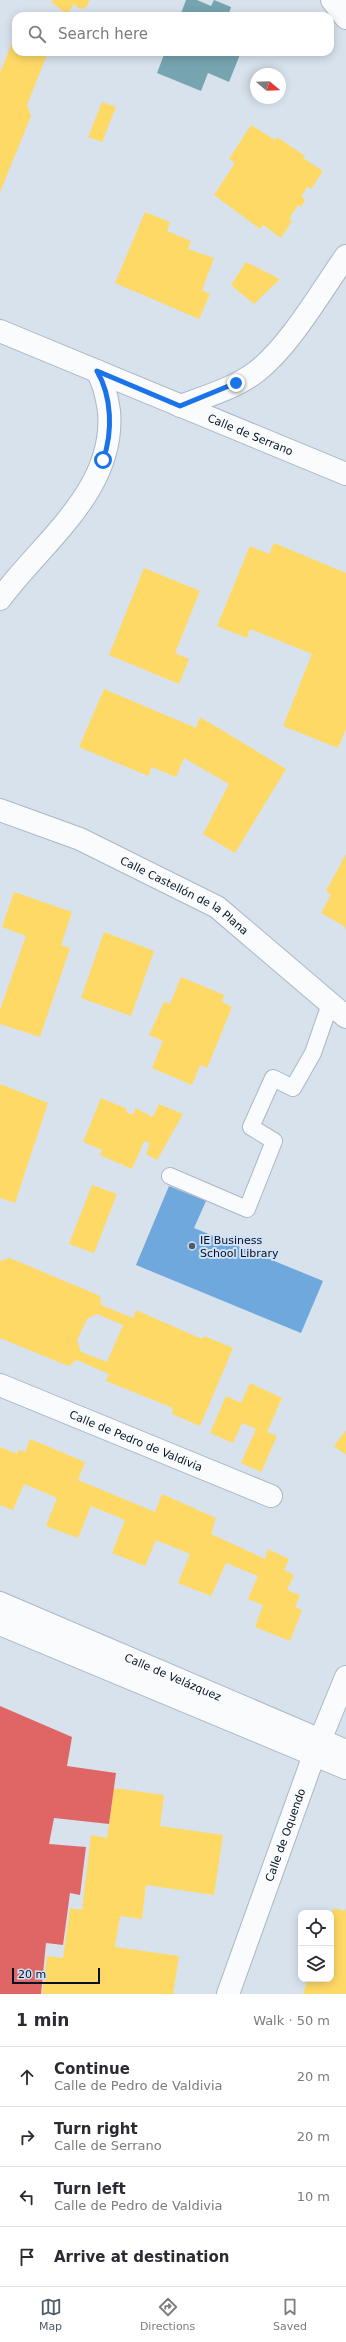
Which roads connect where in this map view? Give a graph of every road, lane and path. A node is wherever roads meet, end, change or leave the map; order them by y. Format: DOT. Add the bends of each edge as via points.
graph roads {
  1 [pos="332,0"];
  2 [pos="346,18"];
  3 [pos="346,256"];
  4 [pos="0,331"];
  5 [pos="97,371"];
  6 [pos="180,406"];
  7 [pos="346,474"];
  8 [pos="0,599"];
  9 [pos="0,810"];
  10 [pos="338,1010"];
  11 [pos="170,1176"];
  12 [pos="0,1385"];
  13 [pos="271,1496"];
  14 [pos="0,1603"];
  15 [pos="0,1624"];
  16 [pos="346,1677"];
  17 [pos="317,1748"];
  18 [pos="346,1751"];
  19 [pos="346,1768"];
  20 [pos="228,1994"];
  1 -- 2 [label="street"];
  3 -- 6 [label="street" via="285,342 256,372"];
  4 -- 5 [label="street, Calle de Serrano"];
  5 -- 6 [label="street, Calle de Serrano"];
  5 -- 8 [label="street" via="107,398 110,422 107,447 98,473 83,500"];
  6 -- 7 [label="street, Calle de Serrano"];
  9 -- 10 [label="street, Calle Castellón de la Plana" via="80,839 217,907"];
  10 -- 11 [label="lane" via="293,1088 273,1078 251,1127 274,1141 247,1209"];
  12 -- 13 [label="street, Calle de Pedro de Valdivia"];
  14 -- 17 [label="street, Calle de Velázquez"];
  15 -- 17 [label="street, Calle de Velázquez"];
  16 -- 17 [label="street, Calle de Oquendo"];
  17 -- 18 [label="street, Calle de Velázquez"];
  17 -- 19 [label="street, Calle de Velázquez"];
  17 -- 20 [label="street, Calle de Oquendo"];
}
